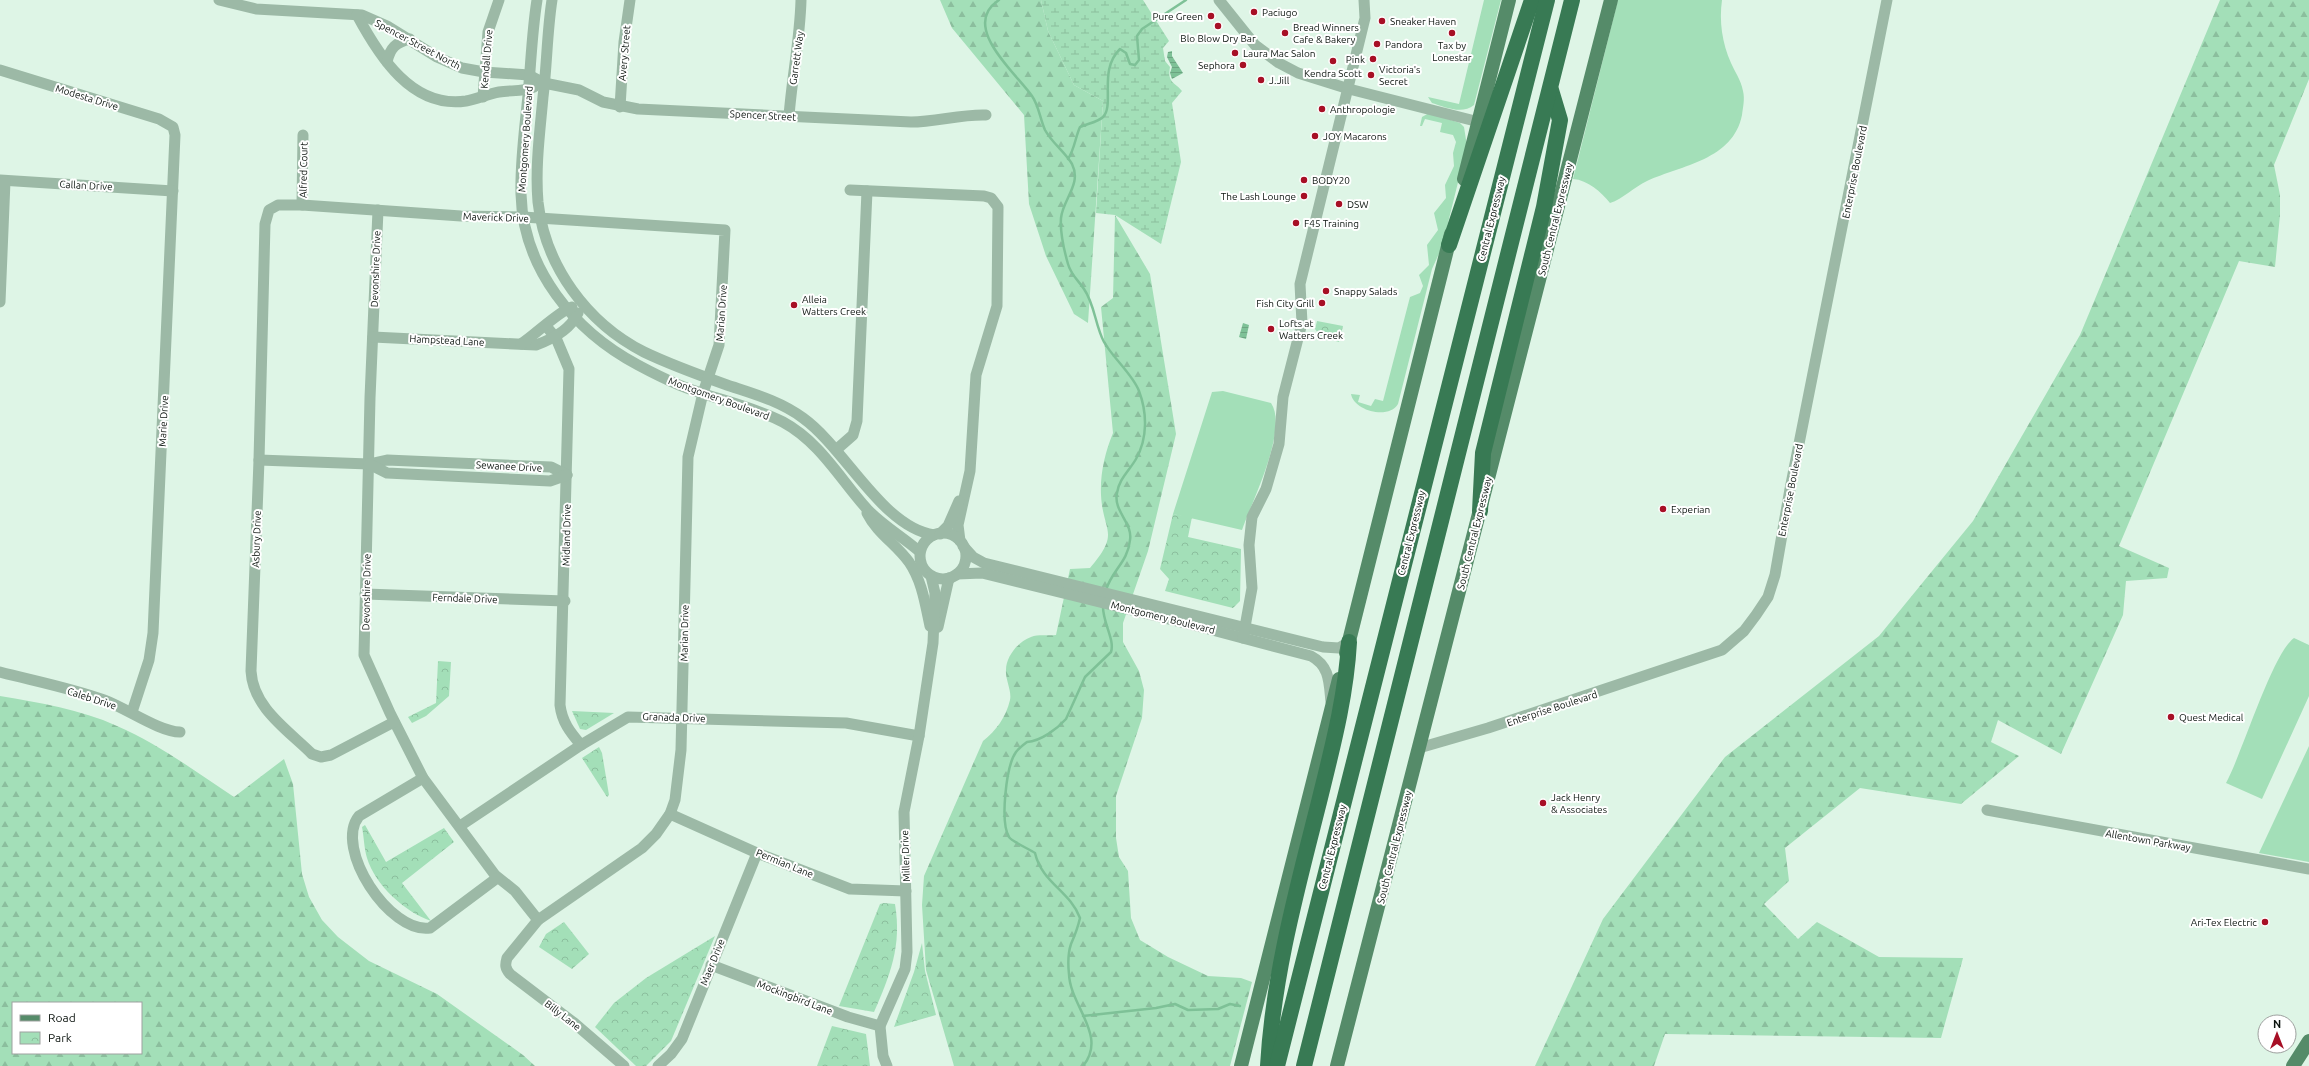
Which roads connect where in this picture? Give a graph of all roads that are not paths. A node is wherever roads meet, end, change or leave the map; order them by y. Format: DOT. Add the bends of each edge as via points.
graph roads {
  1 [pos="219,0"];
  2 [pos="499,0"];
  3 [pos="537,0"];
  4 [pos="552,0"];
  5 [pos="630,0"];
  6 [pos="801,0"];
  7 [pos="1219,0"];
  8 [pos="1364,0"];
  9 [pos="1510,0"];
  10 [pos="1532,0"];
  11 [pos="1546,0"];
  12 [pos="1572,0"];
  13 [pos="1611,0"];
  14 [pos="1887,0"];
  15 [pos="357,15"];
  16 [pos="410,39"];
  17 [pos="387,62"];
  18 [pos="0,70"];
  19 [pos="484,72"];
  20 [pos="529,75"];
  21 [pos="544,83"];
  22 [pos="1349,89"];
  23 [pos="1551,89"];
  24 [pos="528,90"];
  25 [pos="483,97"];
  26 [pos="620,107"];
  27 [pos="986,115"];
  28 [pos="789,116"];
  29 [pos="1479,122"];
  30 [pos="173,128"];
  31 [pos="303,135"];
  32 [pos="3,181"];
  33 [pos="850,190"];
  34 [pos="173,191"];
  35 [pos="867,191"];
  36 [pos="302,205"];
  37 [pos="269,210"];
  38 [pos="378,210"];
  39 [pos="523,217"];
  40 [pos="541,219"];
  41 [pos="725,230"];
  42 [pos="1449,245"];
  43 [pos="0,302"];
  44 [pos="582,304"];
  45 [pos="565,309"];
  46 [pos="575,319"];
  47 [pos="546,326"];
  48 [pos="373,337"];
  49 [pos="556,338"];
  50 [pos="521,344"];
  51 [pos="708,378"];
  52 [pos="703,393"];
  53 [pos="837,450"];
  54 [pos="259,460"];
  55 [pos="369,464"];
  56 [pos="567,475"];
  57 [pos="969,478"];
  58 [pos="862,501"];
  59 [pos="1480,511"];
  60 [pos="937,534"];
  61 [pos="961,543"];
  62 [pos="920,552"];
  63 [pos="931,576"];
  64 [pos="953,576"];
  65 [pos="1066,588"];
  66 [pos="365,594"];
  67 [pos="564,601"];
  68 [pos="1244,633"];
  69 [pos="1349,642"];
  70 [pos="933,643"];
  71 [pos="0,672"];
  72 [pos="1332,706"];
  73 [pos="132,712"];
  74 [pos="682,718"];
  75 [pos="394,722"];
  76 [pos="180,732"];
  77 [pos="919,736"];
  78 [pos="581,745"];
  79 [pos="1419,748"];
  80 [pos="423,778"];
  81 [pos="1987,810"];
  82 [pos="670,814"];
  83 [pos="460,826"];
  84 [pos="757,853"];
  85 [pos="2309,869"];
  86 [pos="497,878"];
  87 [pos="906,891"];
  88 [pos="538,920"];
  89 [pos="505,963"];
  90 [pos="711,965"];
  91 [pos="880,1026"];
  92 [pos="2309,1041"];
  93 [pos="624,1066"];
  94 [pos="658,1066"];
  95 [pos="887,1066"];
  96 [pos="1241,1066"];
  97 [pos="1268,1066"];
  98 [pos="1276,1066"];
  99 [pos="1304,1066"];
  100 [pos="1337,1066"];
  101 [pos="2292,1066"];
  1 -- 15 [label="street, Spencer Street North" via="256,10"];
  2 -- 19 [label="street, Kendall Drive" via="488,32"];
  3 -- 20 [label="street, Montgomery Boulevard"];
  4 -- 21 [label="street, Montgomery Boulevard"];
  5 -- 26 [label="street, Avery Street" via="624,42"];
  6 -- 28 [label="street, Garrett Way" via="800,34"];
  7 -- 22 [label="street" via="1248,38 1270,57 1298,73"];
  8 -- 22 [label="street" via="1365,18"];
  9 -- 29 [label="main road"];
  10 -- 42 [label="highway"];
  11 -- 98 [label="highway, Central Expressway"];
  12 -- 23 [label="highway"];
  13 -- 59 [label="main road, South Central Expressway"];
  14 -- 79 [label="street, Enterprise Boulevard" via="1791,482 1775,575 1768,597 1744,631 1722,650 1668,670"];
  15 -- 16 [label="street, Spencer Street North" via="387,26"];
  15 -- 17 [label="street"];
  16 -- 17 [label="street" via="394,46"];
  16 -- 19 [label="street, Spencer Street North" via="437,57 462,68"];
  17 -- 25 [label="street" via="404,82 428,97 466,101"];
  18 -- 30 [label="street, Modesta Drive" via="159,119"];
  19 -- 20 [label="street, Spencer Street North"];
  19 -- 25 [label="street, Kendall Drive"];
  20 -- 21 [label="street, Spencer Street North"];
  20 -- 24 [label="street, Montgomery Boulevard"];
  21 -- 24 [label="street"];
  21 -- 26 [label="street, Spencer Street" via="569,87"];
  21 -- 40 [label="street, Montgomery Boulevard" via="539,135 538,185"];
  22 -- 29 [label="street"];
  22 -- 68 [label="street" via="1300,284 1302,323 1283,397 1279,444 1266,488 1252,518 1249,545 1252,588"];
  23 -- 59 [label="highway" via="1560,120 1544,206 1483,453"];
  23 -- 99 [label="highway"];
  24 -- 25 [label="street" via="498,92"];
  24 -- 39 [label="street, Montgomery Boulevard" via="521,194"];
  26 -- 28 [label="street, Spencer Street" via="638,110"];
  27 -- 28 [label="street, Spencer Street" via="911,122"];
  29 -- 42 [label="main road"];
  30 -- 34 [label="street, Marie Drive"];
  31 -- 36 [label="street, Alfred Court"];
  32 -- 34 [label="street, Callan Drive"];
  32 -- 43 [label="street"];
  33 -- 35 [label="street"];
  34 -- 73 [label="street, Marie Drive" via="153,633 149,660"];
  35 -- 53 [label="street" via="857,421 853,435"];
  35 -- 57 [label="street" via="984,196 991,198 998,206 998,299 976,375"];
  36 -- 37 [label="street, Maverick Drive" via="278,205"];
  36 -- 38 [label="street, Maverick Drive"];
  37 -- 54 [label="street, Asbury Drive" via="265,231"];
  38 -- 39 [label="street, Maverick Drive"];
  38 -- 48 [label="street, Devonshire Drive"];
  39 -- 40 [label="street, Maverick Drive"];
  39 -- 45 [label="street, Montgomery Boulevard" via="528,239 545,279"];
  40 -- 41 [label="street, Maverick Drive"];
  40 -- 44 [label="street, Montgomery Boulevard" via="554,257"];
  41 -- 51 [label="street, Marian Drive" via="720,334 717,354"];
  42 -- 69 [label="main road"];
  44 -- 45 [label="street"];
  44 -- 46 [label="street, Hampstead Lane"];
  44 -- 51 [label="street, Montgomery Boulevard" via="608,329 642,351"];
  45 -- 46 [label="street, Montgomery Boulevard"];
  45 -- 47 [label="street"];
  46 -- 49 [label="street, Hampstead Lane"];
  46 -- 52 [label="street, Montgomery Boulevard" via="599,340 637,364 679,385"];
  47 -- 49 [label="street, Midland Drive"];
  47 -- 50 [label="street"];
  48 -- 50 [label="street, Hampstead Lane"];
  48 -- 55 [label="street, Devonshire Drive"];
  49 -- 50 [label="street, Hampstead Lane" via="536,345"];
  49 -- 56 [label="street, Midland Drive" via="570,368"];
  51 -- 52 [label="street, Marian Drive"];
  51 -- 53 [label="street, Montgomery Boulevard" via="772,400 793,411 811,424"];
  52 -- 58 [label="street, Montgomery Boulevard" via="753,408 801,434 831,463"];
  52 -- 74 [label="street, Marian Drive" via="688,457"];
  53 -- 60 [label="street, Montgomery Boulevard" via="885,506 914,530"];
  54 -- 55 [label="street, Sewanee Drive"];
  54 -- 75 [label="street, Asbury Drive" via="251,671 253,688 258,699 264,708 319,757 331,755"];
  55 -- 56 [label="street, Sewanee Drive" via="387,474 550,481"];
  55 -- 66 [label="street, Devonshire Drive"];
  56 -- 67 [label="street, Midland Drive"];
  57 -- 60 [label="street" via="948,526"];
  57 -- 61 [label="street" via="958,525"];
  58 -- 62 [label="street, Montgomery Boulevard" via="891,530"];
  58 -- 70 [label="street" via="873,525 913,568 922,588"];
  59 -- 79 [label="main road, South Central Expressway"];
  60 -- 61 [label="street" via="951,535"];
  60 -- 62 [label="street" via="924,544"];
  61 -- 64 [label="street" via="966,558"];
  61 -- 65 [label="street, Montgomery Boulevard" via="973,557 984,563"];
  62 -- 63 [label="street" via="922,566"];
  63 -- 64 [label="street"];
  63 -- 70 [label="street, Miller Drive" via="935,593"];
  64 -- 65 [label="street, Montgomery Boulevard" via="982,573"];
  64 -- 70 [label="street, Miller Drive" via="944,593 943,612"];
  65 -- 68 [label="street, Montgomery Boulevard"];
  66 -- 67 [label="street, Ferndale Drive"];
  66 -- 75 [label="street, Devonshire Drive" via="364,655"];
  67 -- 78 [label="street, Midland Drive" via="560,705 568,730"];
  68 -- 69 [label="street, Montgomery Boulevard" via="1327,647 1339,648"];
  68 -- 72 [label="street, Montgomery Boulevard" via="1310,656 1323,664"];
  69 -- 72 [label="main road"];
  69 -- 97 [label="highway" via="1340,716 1284,946 1270,1023"];
  70 -- 77 [label="street, Miller Drive"];
  71 -- 73 [label="street, Caleb Drive" via="102,700"];
  72 -- 96 [label="main road"];
  73 -- 76 [label="street, Caleb Drive" via="165,730"];
  74 -- 77 [label="street, Granada Drive" via="846,723"];
  74 -- 78 [label="street, Granada Drive" via="628,717"];
  74 -- 82 [label="street, Marian Drive" via="675,800"];
  75 -- 80 [label="street, Devonshire Drive"];
  77 -- 87 [label="street, Miller Drive" via="904,812"];
  78 -- 83 [label="street, Granada Drive"];
  79 -- 100 [label="main road, South Central Expressway"];
  80 -- 83 [label="street, Devonshire Drive"];
  80 -- 86 [label="street" via="356,820 352,830 354,847 365,880 375,895 393,913 408,923 424,929 430,928"];
  81 -- 85 [label="street, Allentown Parkway"];
  82 -- 84 [label="street, Permian Lane"];
  82 -- 88 [label="street, Marian Drive" via="642,848"];
  83 -- 86 [label="street, Devonshire Drive"];
  84 -- 87 [label="street, Permian Lane" via="850,889"];
  84 -- 90 [label="street, Maer Drive"];
  86 -- 88 [label="street, Devonshire Drive" via="515,891"];
  87 -- 91 [label="street, Miller Drive" via="905,969"];
  88 -- 89 [label="street, Marian Drive"];
  89 -- 93 [label="street, Billy Lane" via="510,974 573,1022"];
  90 -- 91 [label="street, Mockingbird Lane" via="848,1017"];
  90 -- 94 [label="street, Maer Drive" via="682,1039"];
  91 -- 95 [label="street, Miller Drive" via="883,1056"];
  92 -- 101 [label="main road"];
}
